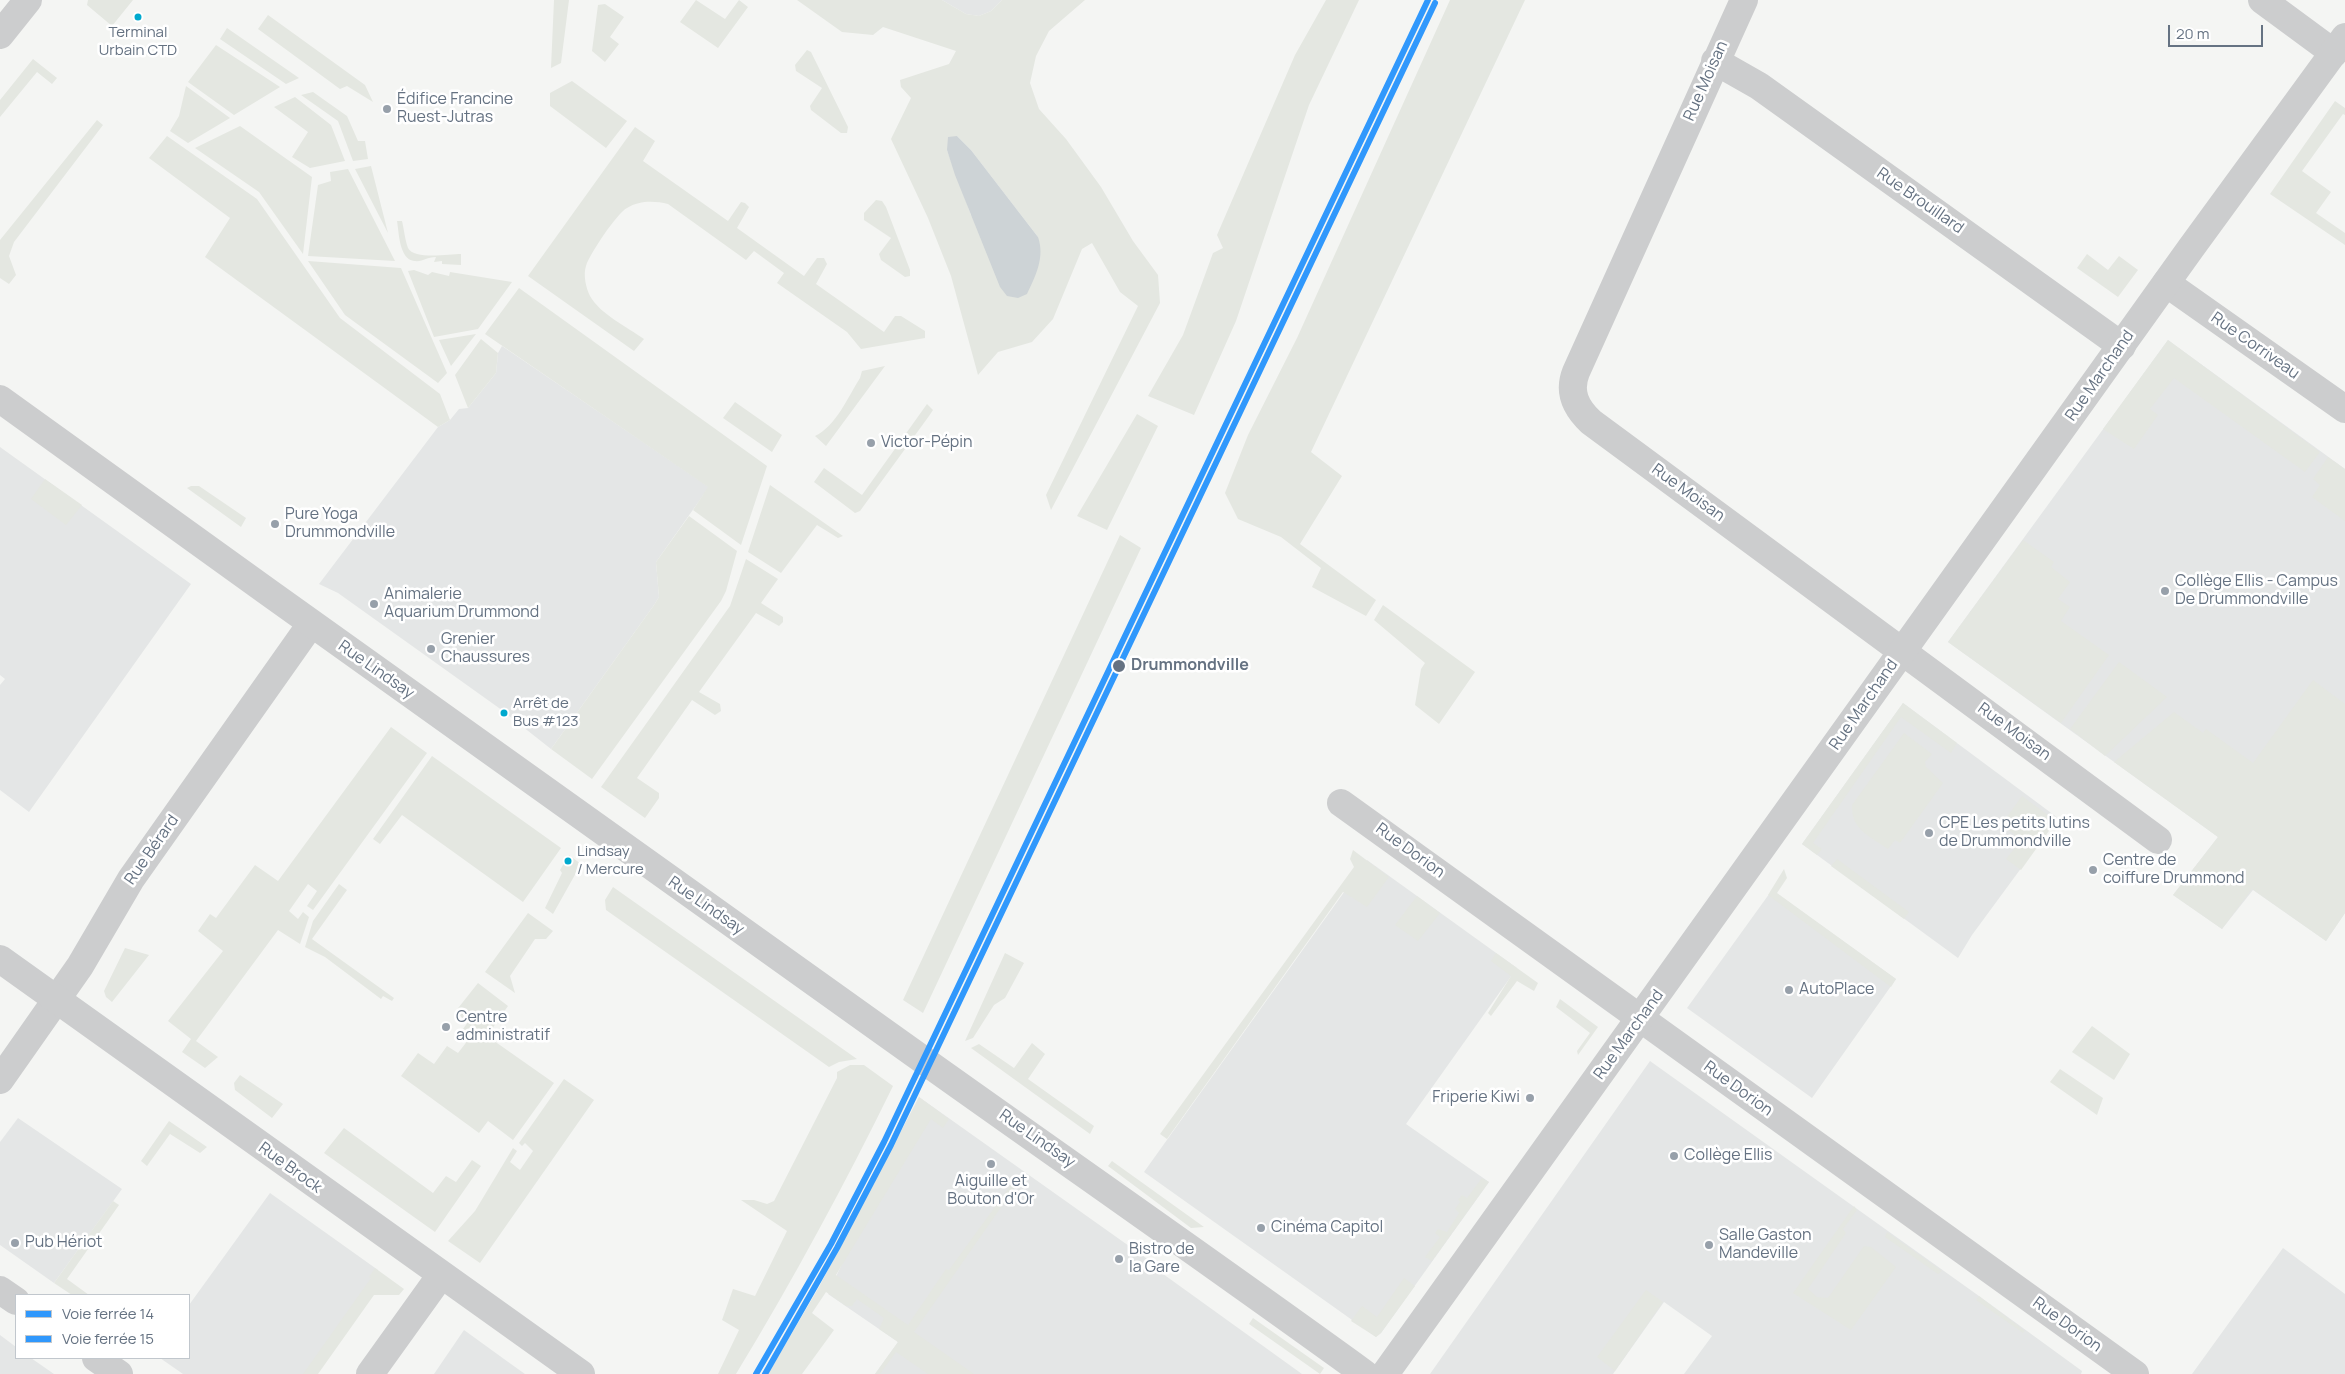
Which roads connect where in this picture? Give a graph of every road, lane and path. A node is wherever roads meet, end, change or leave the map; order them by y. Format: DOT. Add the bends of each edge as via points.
graph roads {
  1 [pos="28,0"];
  2 [pos="1744,0"];
  3 [pos="2262,0"];
  4 [pos="0,35"];
  5 [pos="2339,45"];
  6 [pos="1715,61"];
  7 [pos="2166,283"];
  8 [pos="2122,346"];
  9 [pos="0,399"];
  10 [pos="2345,409"];
  11 [pos="311,624"];
  12 [pos="1903,650"];
  13 [pos="1342,803"];
  14 [pos="2158,840"];
  15 [pos="0,960"];
  16 [pos="57,1001"];
  17 [pos="1640,1019"];
  18 [pos="0,1080"];
  19 [pos="441,1275"];
  20 [pos="0,1290"];
  21 [pos="15,1300"];
  22 [pos="97,1359"];
  23 [pos="119,1374"];
  24 [pos="370,1374"];
  25 [pos="581,1374"];
  26 [pos="1365,1374"];
  27 [pos="1385,1374"];
  28 [pos="2135,1374"];
  1 -- 4 [label="street"];
  2 -- 6 [label="street, Rue Moisan"];
  3 -- 5 [label="street"];
  5 -- 7 [label="street, Rue Marchand"];
  6 -- 8 [label="street, Rue Brouillard" via="1759,86"];
  6 -- 12 [label="street, Rue Moisan" via="1576,372 1573,396 1576,405 1591,422"];
  7 -- 8 [label="street, Rue Marchand"];
  7 -- 10 [label="street, Rue Corriveau"];
  8 -- 12 [label="street, Rue Marchand"];
  9 -- 11 [label="street, Rue Lindsay"];
  11 -- 16 [label="street, Rue Bérard" via="131,879"];
  11 -- 26 [label="street, Rue Lindsay"];
  12 -- 14 [label="street, Rue Moisan"];
  12 -- 17 [label="street, Rue Marchand"];
  13 -- 17 [label="street, Rue Dorion"];
  15 -- 16 [label="street, Rue Brock"];
  16 -- 18 [label="street, Rue Bérard"];
  16 -- 19 [label="street, Rue Brock"];
  17 -- 27 [label="street, Rue Marchand"];
  17 -- 28 [label="street, Rue Dorion"];
  19 -- 24 [label="street"];
  19 -- 25 [label="street, Rue Brock"];
  20 -- 21 [label="street"];
  22 -- 23 [label="street"];
}
